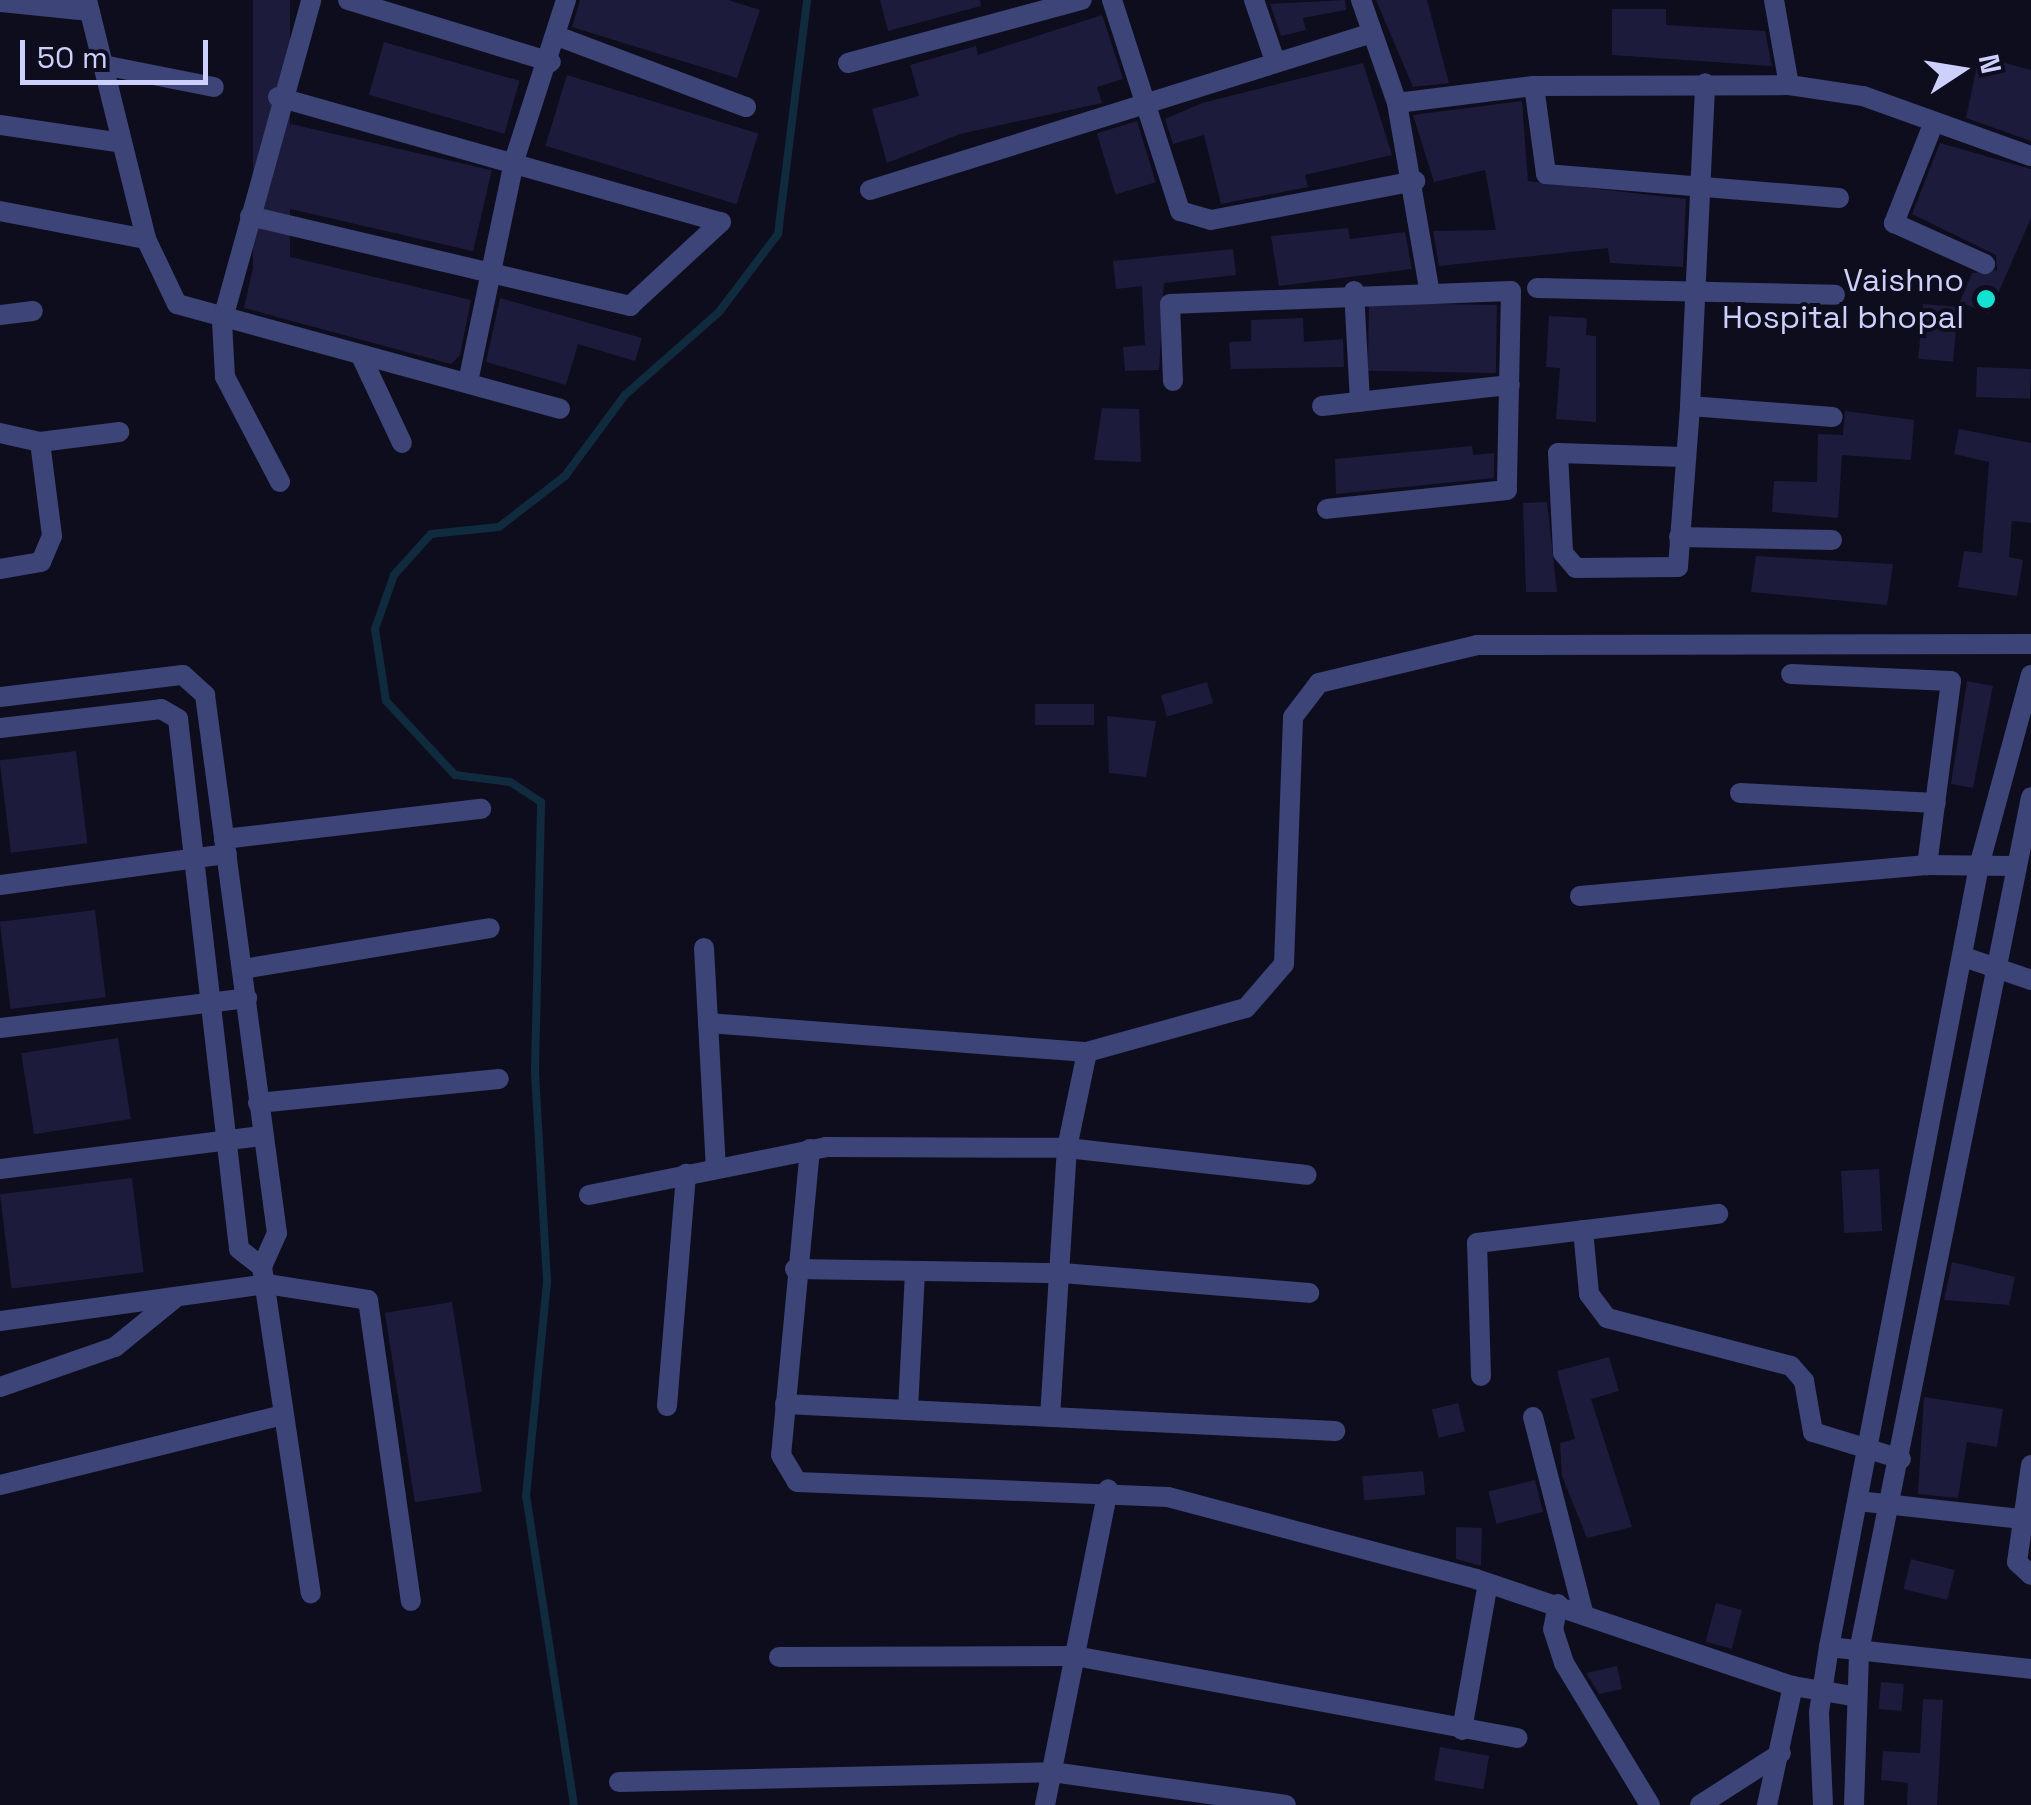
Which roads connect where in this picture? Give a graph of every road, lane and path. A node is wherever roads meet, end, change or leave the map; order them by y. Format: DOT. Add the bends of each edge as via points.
graph roads {
  1 [pos="311,0"];
  2 [pos="348,0"];
  3 [pos="566,0"];
  4 [pos="1082,0"];
  5 [pos="1112,0"];
  6 [pos="1254,0"];
  7 [pos="1361,0"];
  8 [pos="1774,0"];
  9 [pos="0,2"];
  10 [pos="88,6"];
  11 [pos="1372,33"];
  12 [pos="557,36"];
  13 [pos="1275,61"];
  14 [pos="551,62"];
  15 [pos="848,63"];
  16 [pos="103,65"];
  17 [pos="1705,83"];
  18 [pos="1789,85"];
  19 [pos="1534,86"];
  20 [pos="214,87"];
  21 [pos="278,98"];
  22 [pos="1150,98"];
  23 [pos="1397,102"];
  24 [pos="746,108"];
  25 [pos="1934,122"];
  26 [pos="0,125"];
  27 [pos="122,143"];
  28 [pos="2031,156"];
  29 [pos="515,158"];
  30 [pos="1415,182"];
  31 [pos="1701,183"];
  32 [pos="870,190"];
  33 [pos="1839,198"];
  34 [pos="0,211"];
  35 [pos="250,216"];
  36 [pos="146,239"];
  37 [pos="1985,264"];
  38 [pos="491,272"];
  39 [pos="1694,286"];
  40 [pos="1429,288"];
  41 [pos="1537,288"];
  42 [pos="1354,291"];
  43 [pos="1835,295"];
  44 [pos="33,311"];
  45 [pos="0,315"];
  46 [pos="222,322"];
  47 [pos="362,356"];
  48 [pos="1173,381"];
  49 [pos="468,382"];
  50 [pos="1510,386"];
  51 [pos="1360,402"];
  52 [pos="1322,406"];
  53 [pos="1690,406"];
  54 [pos="560,409"];
  55 [pos="1834,417"];
  56 [pos="119,432"];
  57 [pos="0,434"];
  58 [pos="40,442"];
  59 [pos="402,443"];
  60 [pos="1684,457"];
  61 [pos="280,482"];
  62 [pos="1327,508"];
  63 [pos="1679,538"];
  64 [pos="1832,540"];
  65 [pos="0,569"];
  66 [pos="2031,644"];
  67 [pos="1791,674"];
  68 [pos="2031,675"];
  69 [pos="195,682"];
  70 [pos="0,697"];
  71 [pos="171,712"];
  72 [pos="0,728"];
  73 [pos="1740,793"];
  74 [pos="2031,798"];
  75 [pos="1936,804"];
  76 [pos="481,808"];
  77 [pos="225,846"];
  78 [pos="194,857"];
  79 [pos="1927,864"];
  80 [pos="1979,866"];
  81 [pos="2013,866"];
  82 [pos="0,885"];
  83 [pos="1580,896"];
  84 [pos="490,928"];
  85 [pos="704,948"];
  86 [pos="1964,957"];
  87 [pos="1994,968"];
  88 [pos="243,969"];
  89 [pos="2031,980"];
  90 [pos="247,998"];
  91 [pos="211,1002"];
  92 [pos="708,1023"];
  93 [pos="0,1028"];
  94 [pos="1087,1052"];
  95 [pos="500,1079"];
  96 [pos="258,1102"];
  97 [pos="262,1136"];
  98 [pos="225,1141"];
  99 [pos="1067,1148"];
  100 [pos="810,1149"];
  101 [pos="0,1168"];
  102 [pos="716,1168"];
  103 [pos="686,1174"];
  104 [pos="1306,1176"];
  105 [pos="589,1195"];
  106 [pos="1718,1214"];
  107 [pos="1583,1230"];
  108 [pos="795,1269"];
  109 [pos="915,1271"];
  110 [pos="1062,1274"];
  111 [pos="264,1276"];
  112 [pos="1309,1294"];
  113 [pos="175,1298"];
  114 [pos="0,1320"];
  115 [pos="1481,1376"];
  116 [pos="0,1387"];
  117 [pos="785,1404"];
  118 [pos="667,1406"];
  119 [pos="908,1410"];
  120 [pos="283,1415"];
  121 [pos="1050,1417"];
  122 [pos="1534,1417"];
  123 [pos="1335,1431"];
  124 [pos="1868,1451"];
  125 [pos="1901,1459"];
  126 [pos="2031,1465"];
  127 [pos="0,1485"];
  128 [pos="1108,1489"];
  129 [pos="1858,1501"];
  130 [pos="1892,1504"];
  131 [pos="2020,1519"];
  132 [pos="2031,1574"];
  133 [pos="1488,1582"];
  134 [pos="312,1594"];
  135 [pos="411,1600"];
  136 [pos="1558,1604"];
  137 [pos="1583,1612"];
  138 [pos="1829,1647"];
  139 [pos="1859,1651"];
  140 [pos="1074,1656"];
  141 [pos="779,1657"];
  142 [pos="2031,1669"];
  143 [pos="1792,1686"];
  144 [pos="1824,1692"];
  145 [pos="1853,1696"];
  146 [pos="1462,1730"];
  147 [pos="1517,1738"];
  148 [pos="1780,1753"];
  149 [pos="1052,1772"];
  150 [pos="619,1782"];
  151 [pos="1046,1805"];
  152 [pos="1286,1805"];
  153 [pos="1650,1805"];
  154 [pos="1700,1805"];
  155 [pos="1766,1805"];
  156 [pos="1824,1805"];
  157 [pos="1854,1805"];
  1 -- 21 [label="street"];
  2 -- 14 [label="street"];
  3 -- 12 [label="street"];
  4 -- 15 [label="street"];
  5 -- 22 [label="street"];
  6 -- 13 [label="street"];
  7 -- 11 [label="street"];
  8 -- 18 [label="street"];
  9 -- 10 [label="street"];
  10 -- 16 [label="street"];
  11 -- 13 [label="street"];
  11 -- 23 [label="street"];
  12 -- 14 [label="street"];
  12 -- 24 [label="street"];
  13 -- 22 [label="street"];
  14 -- 29 [label="street"];
  16 -- 20 [label="street"];
  16 -- 27 [label="street"];
  17 -- 18 [label="street"];
  17 -- 19 [label="street"];
  17 -- 31 [label="street"];
  18 -- 25 [label="street" via="1863,96"];
  19 -- 23 [label="street"];
  19 -- 31 [label="street" via="1546,174"];
  21 -- 29 [label="street"];
  21 -- 35 [label="street"];
  22 -- 30 [label="street" via="1180,211 1211,220"];
  22 -- 32 [label="street"];
  23 -- 30 [label="street"];
  25 -- 28 [label="street"];
  25 -- 37 [label="street" via="1894,223"];
  26 -- 27 [label="street"];
  27 -- 36 [label="street"];
  29 -- 38 [label="street"];
  29 -- 38 [label="street" via="721,222 630,306"];
  30 -- 40 [label="street"];
  31 -- 33 [label="street"];
  31 -- 39 [label="street"];
  34 -- 36 [label="street"];
  35 -- 38 [label="street"];
  35 -- 46 [label="street"];
  36 -- 46 [label="street" via="177,304"];
  38 -- 49 [label="street"];
  39 -- 41 [label="street"];
  39 -- 43 [label="street"];
  39 -- 53 [label="street"];
  40 -- 42 [label="street"];
  40 -- 50 [label="street" via="1512,291"];
  42 -- 48 [label="street" via="1170,304"];
  42 -- 51 [label="street"];
  44 -- 45 [label="street"];
  46 -- 47 [label="street"];
  46 -- 61 [label="street" via="225,377"];
  47 -- 49 [label="street"];
  47 -- 59 [label="street"];
  49 -- 54 [label="street"];
  50 -- 51 [label="street"];
  50 -- 62 [label="street" via="1502,494"];
  51 -- 52 [label="street"];
  53 -- 55 [label="street"];
  53 -- 60 [label="street"];
  56 -- 58 [label="street"];
  57 -- 58 [label="street"];
  58 -- 65 [label="street" via="51,489 48,555"];
  60 -- 63 [label="street"];
  60 -- 63 [label="street" via="1558,453 1563,553 1576,568 1678,567"];
  63 -- 64 [label="street"];
  66 -- 94 [label="street" via="1477,645 1319,683 1294,716 1288,944 1275,982 1246,1008"];
  67 -- 75 [label="street" via="1951,680"];
  68 -- 80 [label="street"];
  69 -- 70 [label="street" via="183,675"];
  69 -- 71 [label="street"];
  69 -- 77 [label="street" via="208,709"];
  71 -- 72 [label="street"];
  71 -- 78 [label="street" via="182,731"];
  73 -- 75 [label="street"];
  74 -- 81 [label="street"];
  75 -- 79 [label="street"];
  76 -- 77 [label="street"];
  77 -- 78 [label="street"];
  77 -- 88 [label="street"];
  78 -- 82 [label="street"];
  78 -- 91 [label="street"];
  79 -- 80 [label="street"];
  79 -- 83 [label="street"];
  80 -- 81 [label="street"];
  80 -- 86 [label="street"];
  81 -- 87 [label="street"];
  84 -- 88 [label="street"];
  85 -- 92 [label="street"];
  86 -- 87 [label="street"];
  86 -- 124 [label="street"];
  87 -- 89 [label="street"];
  87 -- 125 [label="street"];
  88 -- 90 [label="street"];
  90 -- 91 [label="street"];
  90 -- 96 [label="street"];
  91 -- 93 [label="street"];
  91 -- 98 [label="street"];
  92 -- 94 [label="street"];
  92 -- 102 [label="street"];
  94 -- 99 [label="street"];
  95 -- 96 [label="street"];
  96 -- 97 [label="street"];
  97 -- 98 [label="street"];
  97 -- 111 [label="street" via="277,1233"];
  98 -- 101 [label="street"];
  98 -- 111 [label="street" via="239,1249"];
  99 -- 100 [label="street"];
  99 -- 104 [label="street"];
  99 -- 110 [label="street"];
  100 -- 102 [label="street"];
  100 -- 108 [label="street"];
  102 -- 103 [label="street"];
  103 -- 105 [label="street"];
  103 -- 118 [label="street"];
  106 -- 107 [label="street"];
  107 -- 115 [label="street" via="1477,1243"];
  107 -- 124 [label="street" via="1599,1312 1791,1366 1804,1381 1808,1428"];
  108 -- 109 [label="street"];
  108 -- 117 [label="street"];
  109 -- 110 [label="street"];
  109 -- 119 [label="street"];
  110 -- 112 [label="street"];
  110 -- 121 [label="street"];
  111 -- 113 [label="street"];
  111 -- 120 [label="street"];
  111 -- 135 [label="street" via="356,1295 374,1309"];
  113 -- 114 [label="street"];
  113 -- 116 [label="street" via="116,1347"];
  117 -- 119 [label="street"];
  117 -- 128 [label="street" via="782,1465 797,1482"];
  119 -- 121 [label="street"];
  120 -- 127 [label="street"];
  120 -- 134 [label="street"];
  121 -- 123 [label="street"];
  122 -- 137 [label="street"];
  124 -- 125 [label="street"];
  124 -- 129 [label="street"];
  125 -- 130 [label="street"];
  126 -- 131 [label="street"];
  128 -- 133 [label="street"];
  128 -- 140 [label="street"];
  129 -- 130 [label="street"];
  129 -- 138 [label="street"];
  130 -- 131 [label="street"];
  130 -- 139 [label="street"];
  131 -- 132 [label="street" via="2017,1562"];
  133 -- 136 [label="street"];
  133 -- 146 [label="street"];
  136 -- 137 [label="street"];
  136 -- 153 [label="street" via="1554,1640 1564,1663"];
  137 -- 143 [label="street"];
  138 -- 139 [label="street"];
  138 -- 144 [label="street"];
  139 -- 142 [label="street"];
  139 -- 145 [label="street"];
  140 -- 141 [label="street"];
  140 -- 146 [label="street"];
  140 -- 149 [label="street"];
  143 -- 144 [label="street"];
  143 -- 148 [label="street"];
  144 -- 145 [label="street"];
  144 -- 156 [label="street"];
  145 -- 157 [label="street"];
  146 -- 147 [label="street"];
  148 -- 154 [label="street"];
  148 -- 155 [label="street"];
  149 -- 150 [label="street"];
  149 -- 151 [label="street"];
  149 -- 152 [label="street"];
}
